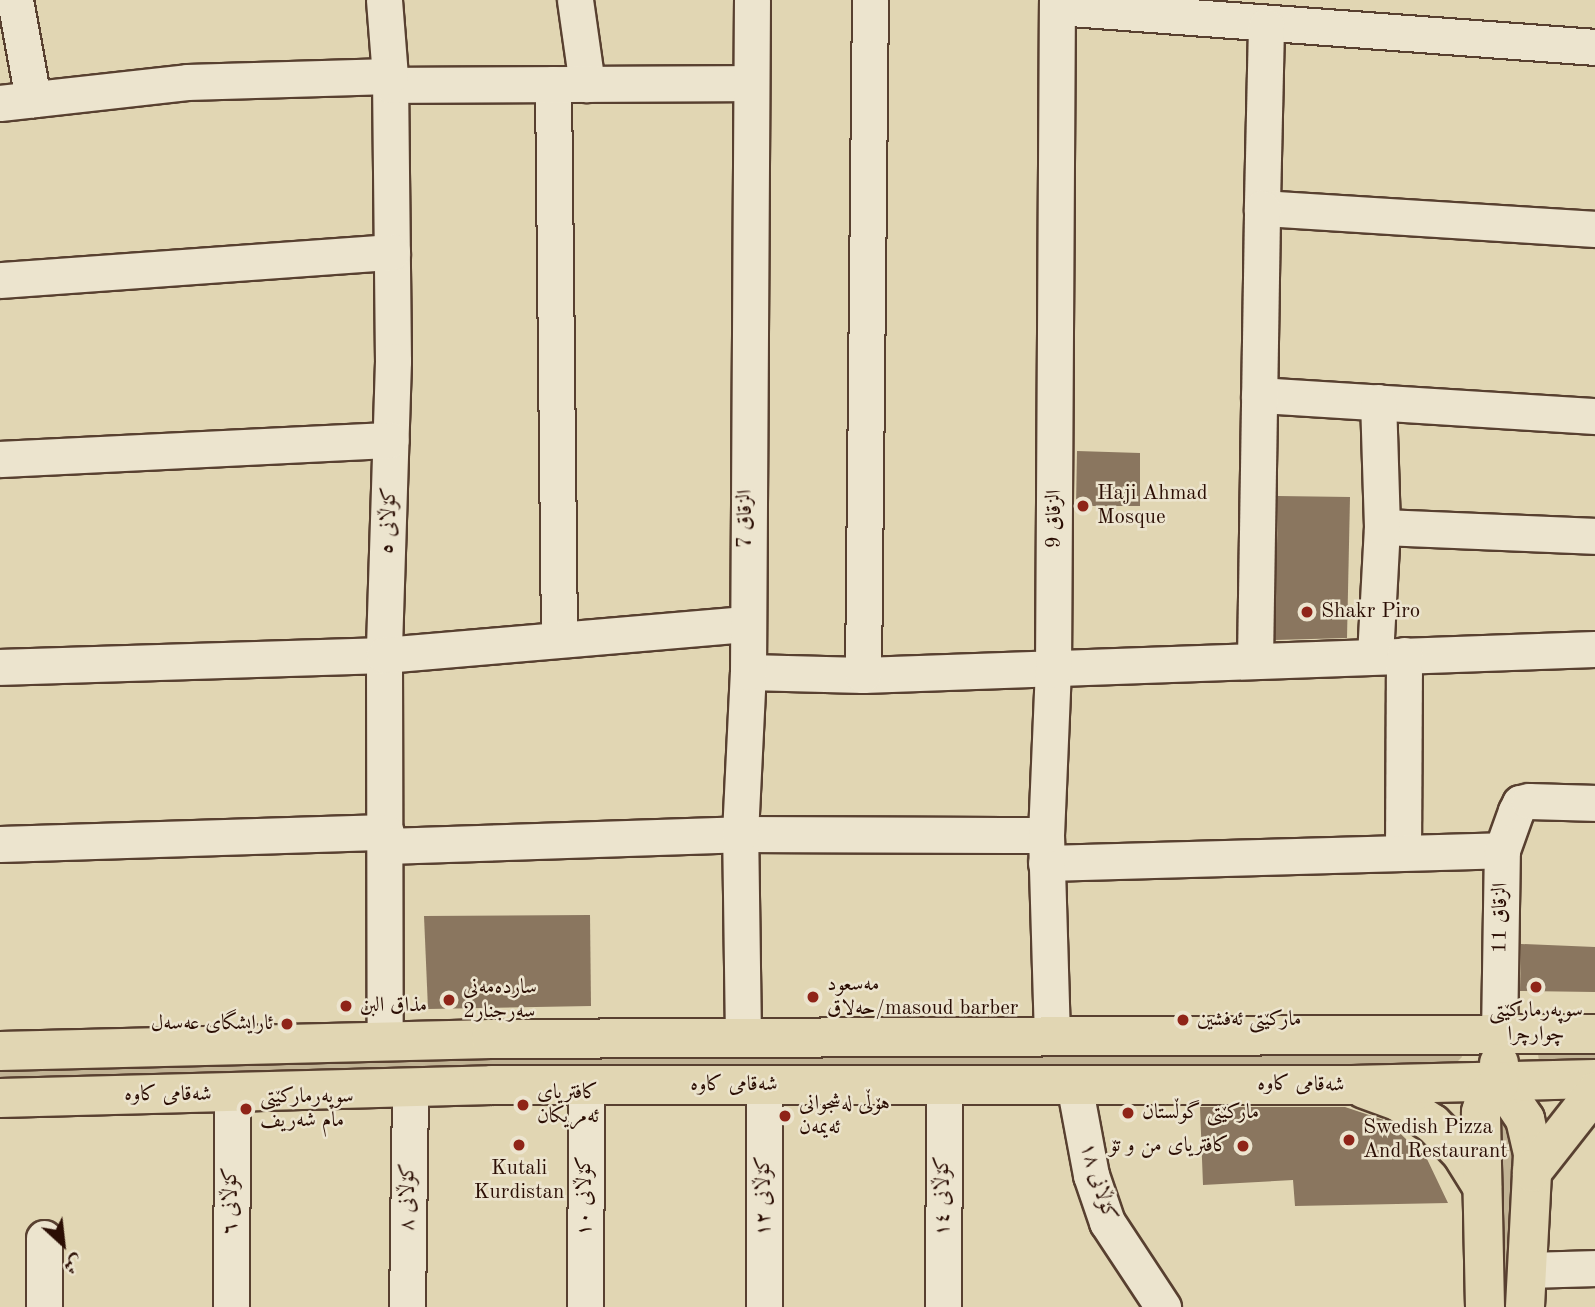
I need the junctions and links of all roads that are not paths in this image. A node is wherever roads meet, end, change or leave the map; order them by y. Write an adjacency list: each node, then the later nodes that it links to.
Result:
1 (15, 0): 12 (street)
2 (384, 0): 9 (street, کۆڵانی ٥)
3 (575, 0): 11 (street)
4 (752, 0): 10 (street, الزقاق 7)
5 (870, 0): 33 (street)
6 (1057, 4): 7 (street); 31 (street, الزقاق 9)
7 (1266, 26): 8 (street); 13 (street)
8 (1595, 47)
9 (390, 80): 11 (street); 12 (street); 15 (street, کۆڵانی ٥)
10 (751, 83): 11 (street); 24 (street, الزقاق 7)
11 (570, 84): 25 (street)
12 (16, 101)
13 (1262, 208): 14 (street); 17 (street)
14 (1595, 229)
15 (392, 252): 16 (street); 20 (street, کۆڵانی ٥)
16 (0, 280)
17 (1259, 395): 18 (street); 29 (street)
18 (1378, 402): 19 (street); 22 (street)
19 (1595, 416)
20 (391, 440): 21 (street); 27 (street, کۆڵانی ٥)
21 (0, 459)
22 (1382, 527): 23 (street); 28 (street)
23 (1595, 536)
24 (746, 624): 25 (street); 32 (street, الزقاق 7)
25 (559, 638): 27 (street)
26 (1595, 649): 28 (street)
27 (384, 655): 30 (street); 36 (street, کۆڵانی ٥)
28 (1390, 656): 29 (street); 40 (street)
29 (1255, 660): 31 (street)
30 (0, 667)
31 (1053, 670): 33 (street); 38 (street, الزقاق 9)
32 (748, 672): 33 (street); 35 (street, الزقاق 7)
33 (863, 676)
34 (1595, 803): 39 (street, الزقاق 11)
35 (740, 834): 36 (street); 38 (street); 44 (street, الزقاق 7)
36 (386, 839): 37 (street); 45 (street, کۆڵانی ٥)
37 (0, 844)
38 (1046, 849): 40 (street); 43 (street, الزقاق 9)
39 (1502, 850): 40 (street); 42 (street, الزقاق 11)
40 (1403, 852)
41 (1595, 1034): 42 (main road)
42 (1499, 1036): 43 (main road); 48 (main road)
43 (1052, 1037): 44 (main road)
44 (743, 1038): 45 (main road)
45 (385, 1041): 46 (main road)
46 (0, 1051)
47 (1595, 1079): 48 (main road, شەقامی کاوە)
48 (1500, 1082): 53 (main road, شەقامی کاوە); 58 (main road); 59 (main road)
49 (944, 1084): 50 (main road, شەقامی کاوە); 52 (main road, شەقامی کاوە); 69 (street, کۆڵانی ١٤)
50 (1074, 1084): 53 (main road, شەقامی کاوە); 63 (street, کۆڵانی ١٨)
51 (586, 1085): 52 (main road, شەقامی کاوە); 54 (main road, شەقامی کاوە); 67 (street, کۆڵانی ١٠)
52 (764, 1085): 68 (street, کۆڵانی ١٢)
53 (1352, 1085): 59 (main road)
54 (410, 1087): 56 (main road, شەقامی کاوە); 66 (street, کۆڵانی ٨)
55 (1595, 1092): 58 (main road)
56 (232, 1095): 57 (main road, شەقامی کاوە); 65 (street, کۆڵانی ٦)
57 (0, 1098)
58 (1532, 1172): 62 (main road)
59 (1482, 1187): 70 (main road)
60 (44, 1238): 64 (street)
61 (1595, 1268): 62 (street)
62 (1527, 1269): 71 (main road)
63 (1160, 1306)
64 (44, 1307)
65 (231, 1307)
66 (407, 1307)
67 (584, 1307)
68 (764, 1307)
69 (943, 1307)
70 (1485, 1307)
71 (1525, 1307)

